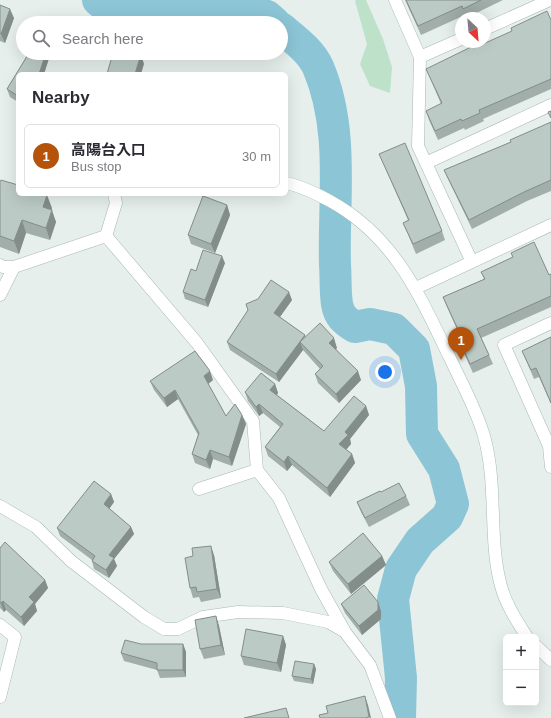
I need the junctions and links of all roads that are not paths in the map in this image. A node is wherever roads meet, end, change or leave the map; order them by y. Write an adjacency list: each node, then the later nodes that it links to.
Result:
1 (395, 0): 5 (street)
2 (550, 0): 3 (street)
3 (491, 26)
4 (455, 42): 5 (street)
5 (420, 57): 7 (street)
6 (551, 105): 7 (street)
7 (426, 163): 12 (street)
8 (288, 183): 15 (street)
9 (114, 196): 11 (street)
10 (551, 226): 12 (street)
11 (106, 236): 14 (street); 19 (street)
12 (472, 262): 15 (street)
13 (0, 264): 14 (street)
14 (14, 267): 16 (street)
15 (416, 288): 24 (street)
16 (0, 294)
17 (551, 323): 18 (street)
18 (551, 467)
19 (257, 470): 20 (street); 23 (street)
20 (199, 489)
21 (0, 506): 23 (street)
22 (0, 625): 27 (street)
23 (345, 632): 28 (street)
24 (525, 634)
25 (539, 649): 26 (street)
26 (551, 660)
27 (0, 697)
28 (390, 718)

